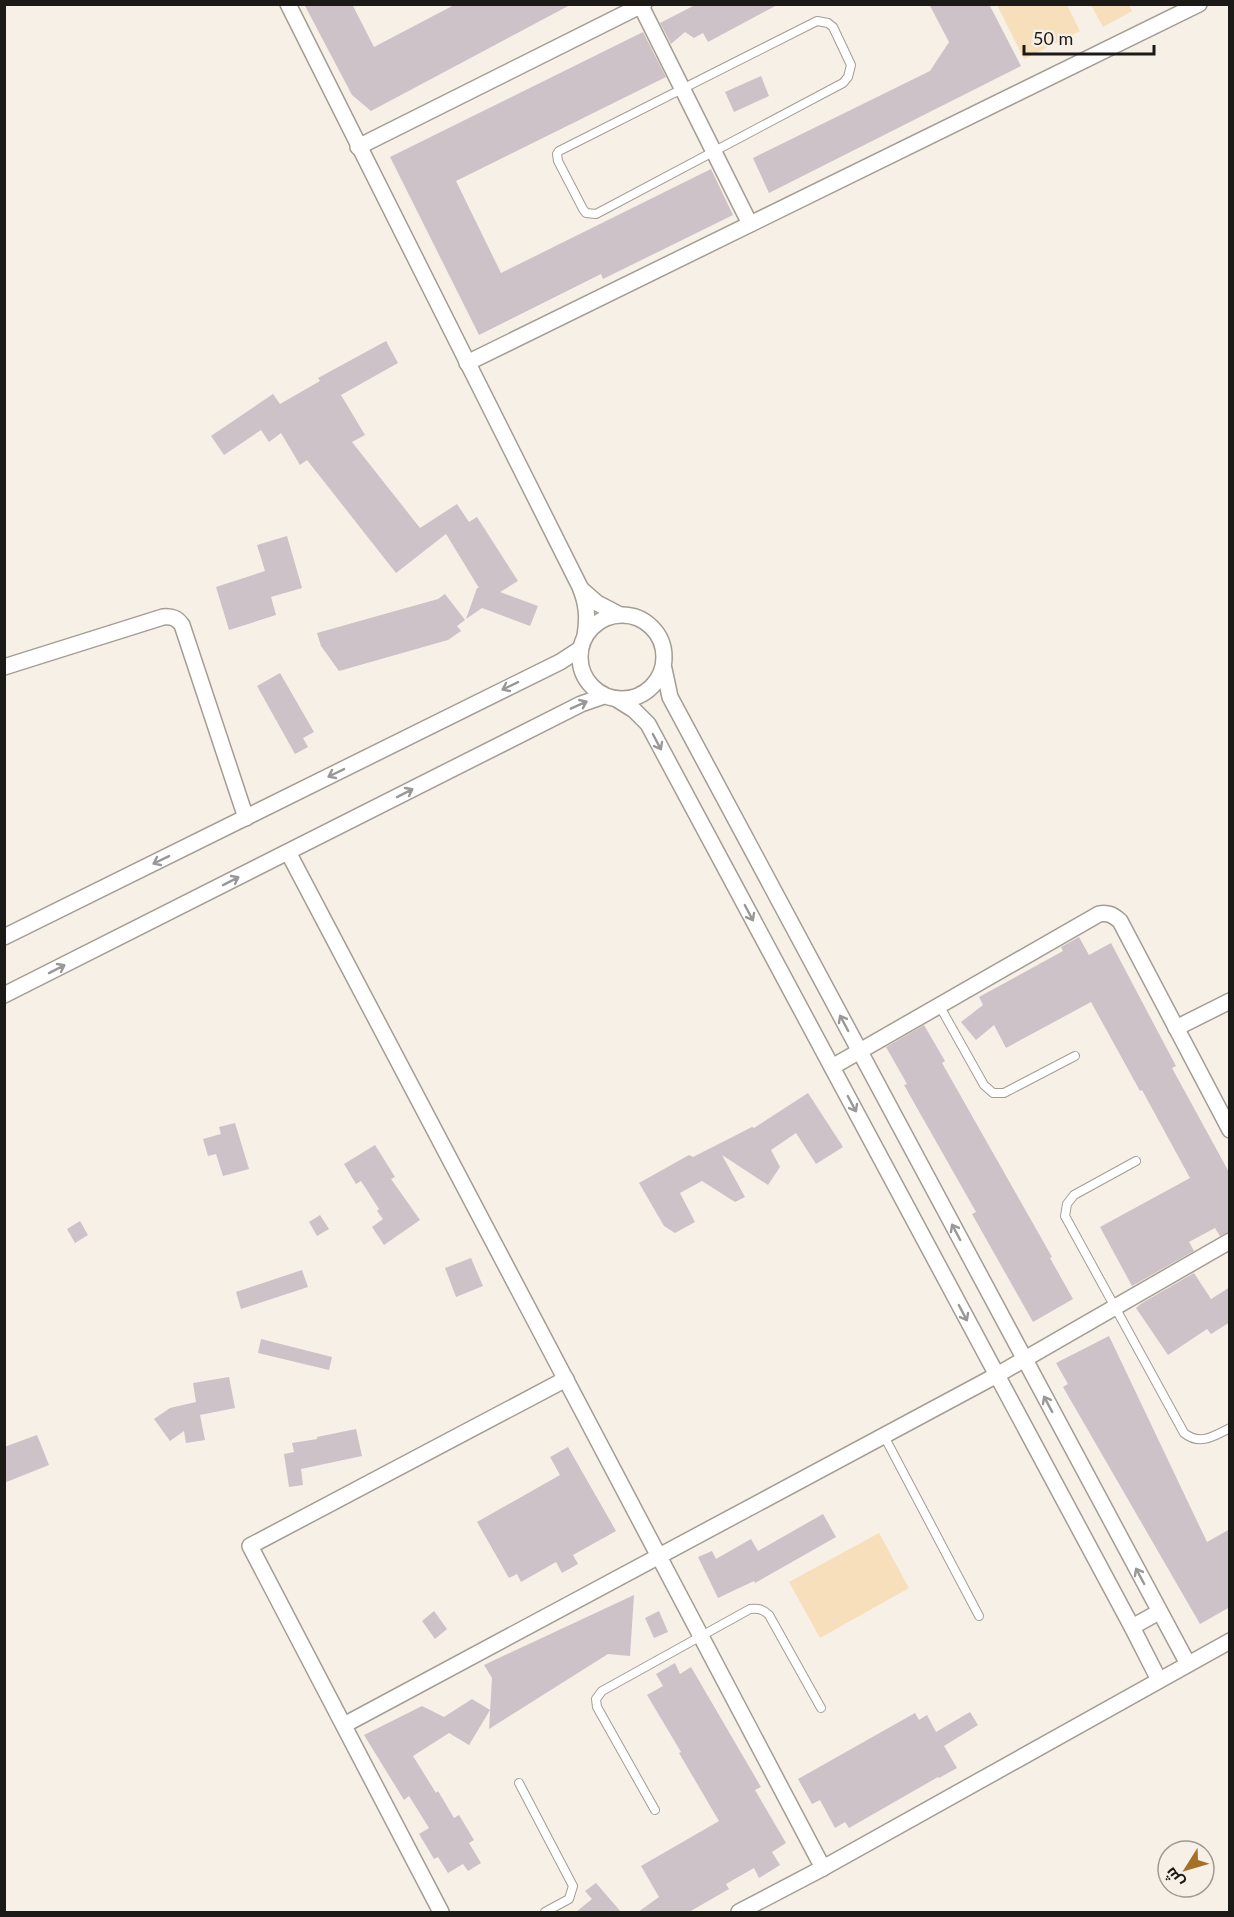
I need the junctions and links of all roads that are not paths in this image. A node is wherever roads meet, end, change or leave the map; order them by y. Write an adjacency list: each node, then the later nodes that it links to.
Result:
1 (288, 4): 5 (street)
2 (1198, 4): 7 (street)
3 (642, 5): 4 (street); 5 (street)
4 (682, 88): 6 (street); 6 (lane); 6 (lane)
5 (358, 147): 8 (street)
6 (714, 152): 7 (street)
7 (750, 225): 8 (street)
8 (467, 363): 9 (street)
9 (580, 587): 10 (street); 11 (street)
10 (618, 614): 11 (street); 13 (street)
11 (583, 642): 14 (street); 15 (street, one-way to 15)
12 (4, 667): 15 (street)
13 (663, 669): 14 (street); 22 (street, one-way to 13)
14 (611, 698): 16 (street, one-way to 14); 24 (street, one-way to 24)
15 (246, 818): 17 (street, one-way to 17)
16 (288, 852): 18 (street, one-way to 16); 31 (street)
17 (4, 937)
18 (4, 995)
19 (1230, 1001): 21 (street)
20 (939, 1005): 21 (street); 22 (street); 23 (lane)
21 (1176, 1028): 25 (street)
22 (860, 1051): 24 (street); 29 (street, one-way to 22)
23 (1075, 1056)
24 (832, 1067): 30 (street, one-way to 30)
25 (1230, 1130)
26 (1136, 1161): 28 (lane)
27 (1230, 1241): 28 (street)
28 (1115, 1308): 29 (street); 32 (lane)
29 (1024, 1360): 30 (street); 35 (street, one-way to 29)
30 (997, 1375): 33 (street); 37 (street)
31 (566, 1379): 34 (street); 43 (street)
32 (1230, 1428)
33 (884, 1436): 34 (street); 36 (lane)
34 (660, 1556): 38 (street); 43 (street)
35 (1159, 1612): 37 (street); 40 (street)
36 (979, 1617)
37 (1132, 1627): 41 (street)
38 (702, 1636): 42 (lane); 45 (lane); 46 (street)
39 (1230, 1641): 40 (street)
40 (1188, 1664): 41 (street)
41 (1159, 1680): 46 (street)
42 (821, 1708)
43 (344, 1725): 47 (street)
44 (519, 1783): 48 (lane)
45 (655, 1810)
46 (823, 1868): 49 (street)
47 (441, 1912)
48 (545, 1912)
49 (739, 1912)

